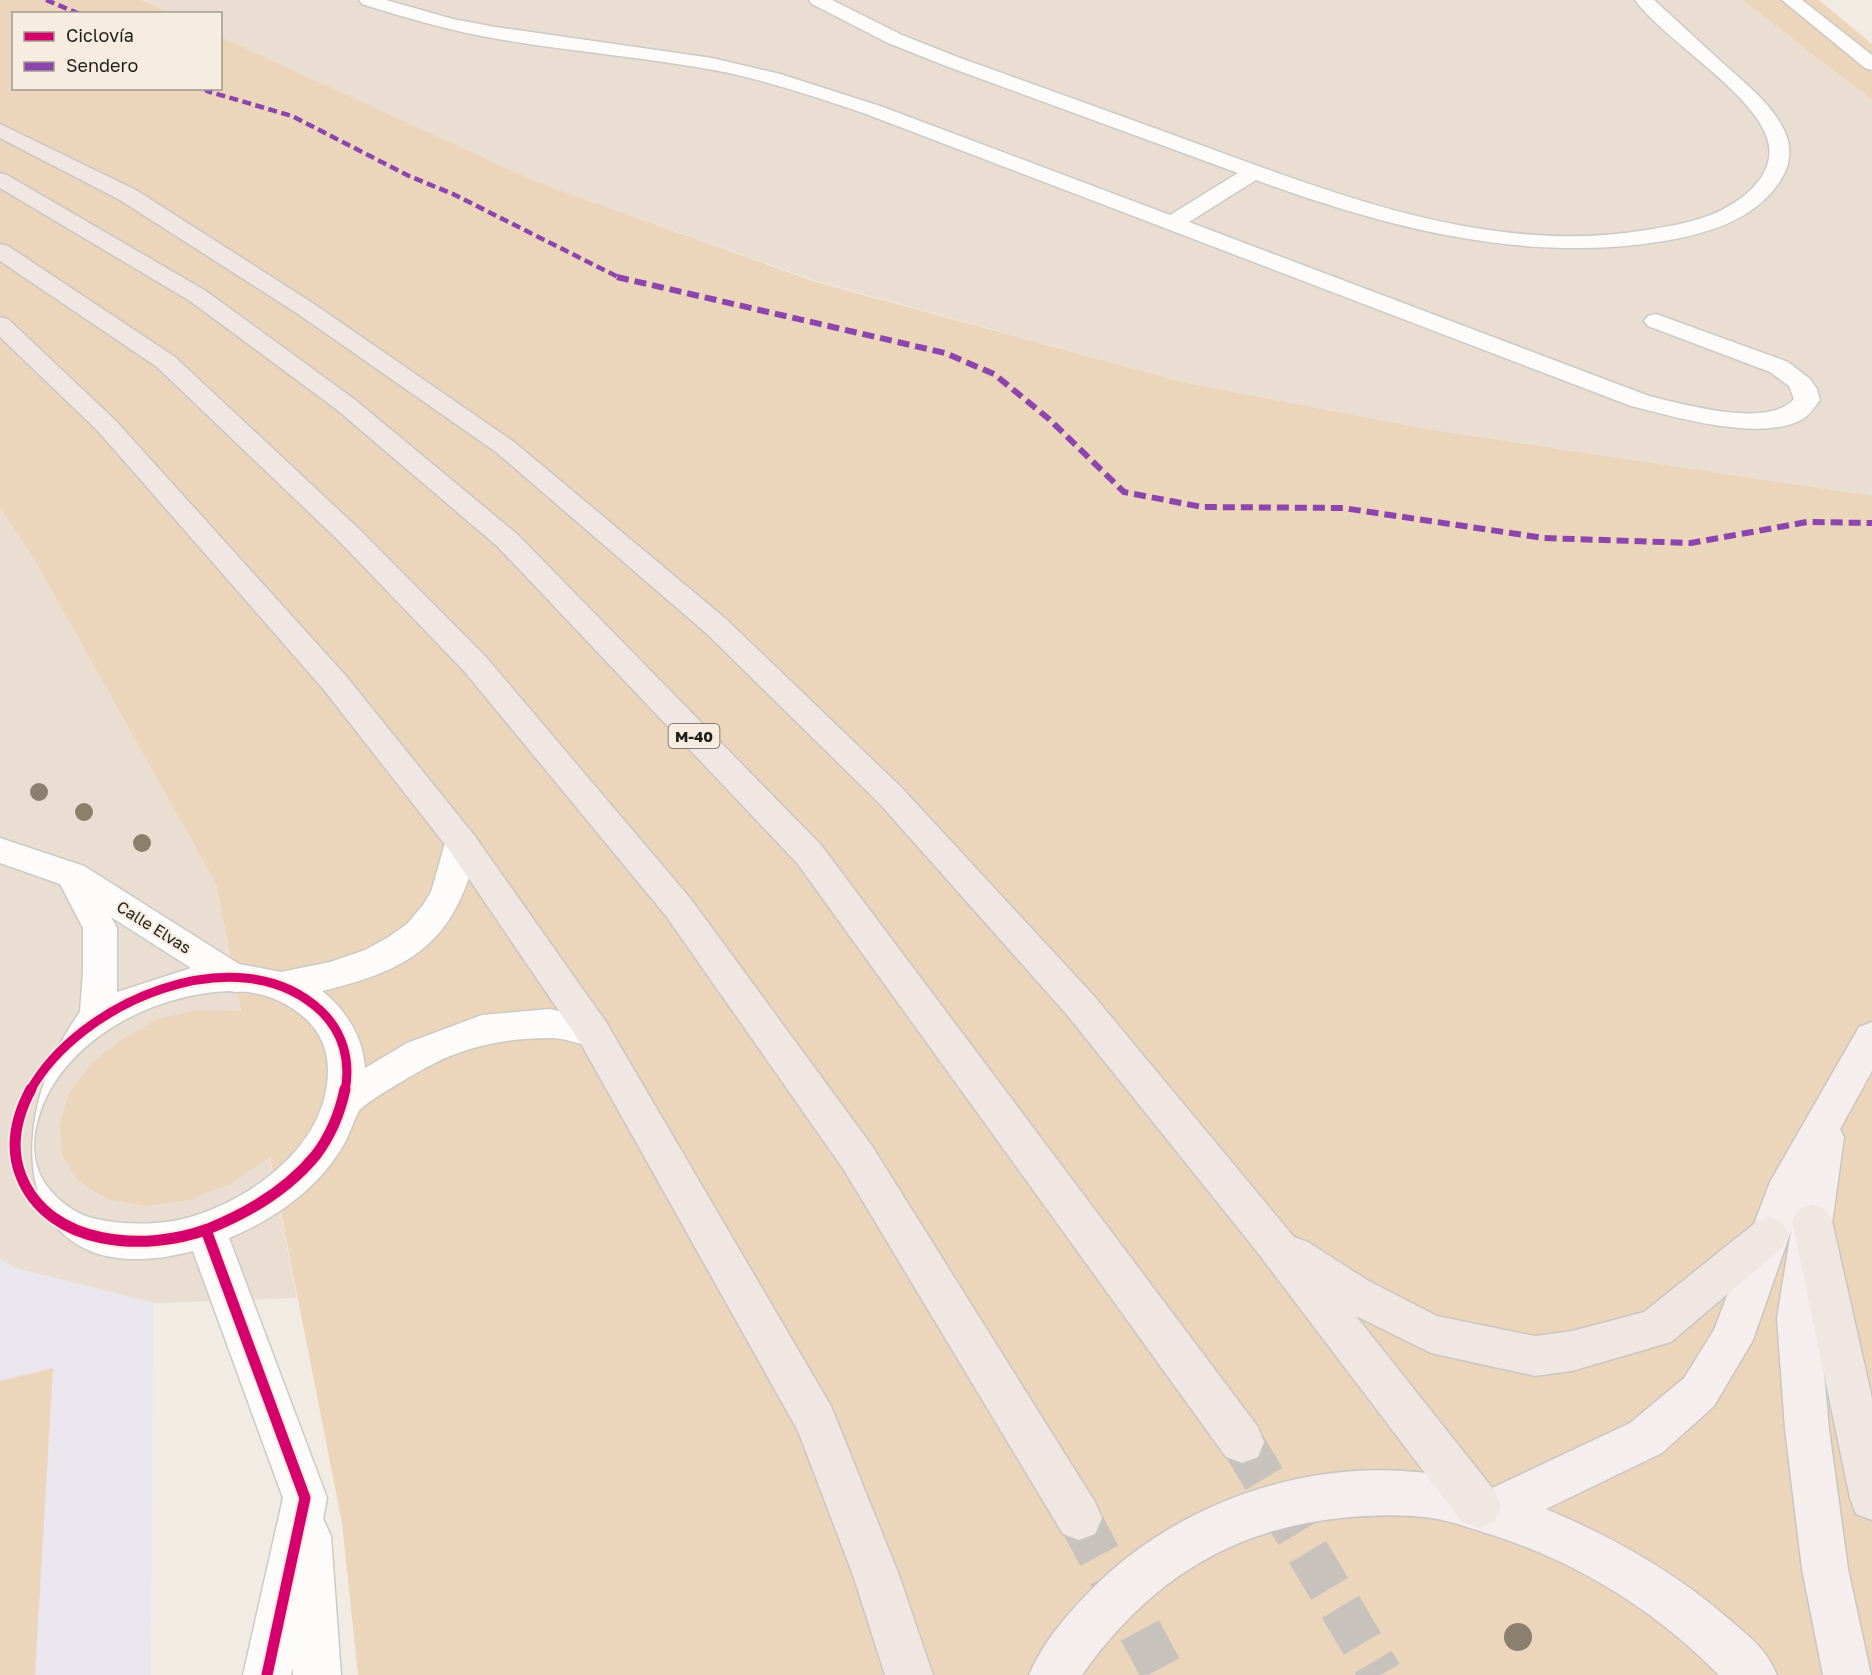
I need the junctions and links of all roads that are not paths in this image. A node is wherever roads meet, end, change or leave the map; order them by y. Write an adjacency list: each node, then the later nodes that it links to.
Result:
1 (368, 0): 9 (street)
2 (818, 0): 7 (street)
3 (1644, 0): 7 (street)
4 (1791, 0): 5 (street)
5 (1872, 64)
6 (0, 130): 27 (highway)
7 (1254, 172): 9 (street)
8 (0, 179): 28 (highway, M-40)
9 (1171, 224): 11 (street)
10 (0, 251): 32 (highway)
11 (1656, 321)
12 (0, 324): 13 (highway)
13 (462, 843): 17 (street); 19 (highway)
14 (0, 850): 15 (street, Calle Elvas)
15 (72, 875): 16 (street, Calle Elvas); 18 (street, Calle Elvas)
16 (235, 979): 17 (street); 18 (street)
17 (282, 986): 21 (street)
18 (97, 1020): 22 (street)
19 (593, 1032): 21 (street); 35 (highway)
20 (1872, 1036): 23 (main road)
21 (345, 1099): 25 (street)
22 (11, 1110): 25 (street)
23 (1829, 1111): 24 (main road); 26 (main road)
24 (1812, 1221): 30 (highway); 38 (main road)
25 (206, 1230): 29 (street)
26 (1769, 1235): 27 (highway); 31 (main road)
27 (1272, 1240): 31 (highway)
28 (1242, 1442)
29 (305, 1498): 33 (street); 34 (street)
30 (1872, 1498)
31 (1485, 1509): 36 (main road); 37 (main road)
32 (1079, 1518)
33 (267, 1675)
34 (317, 1675)
35 (909, 1675)
36 (1053, 1675)
37 (1753, 1675)
38 (1847, 1675)

